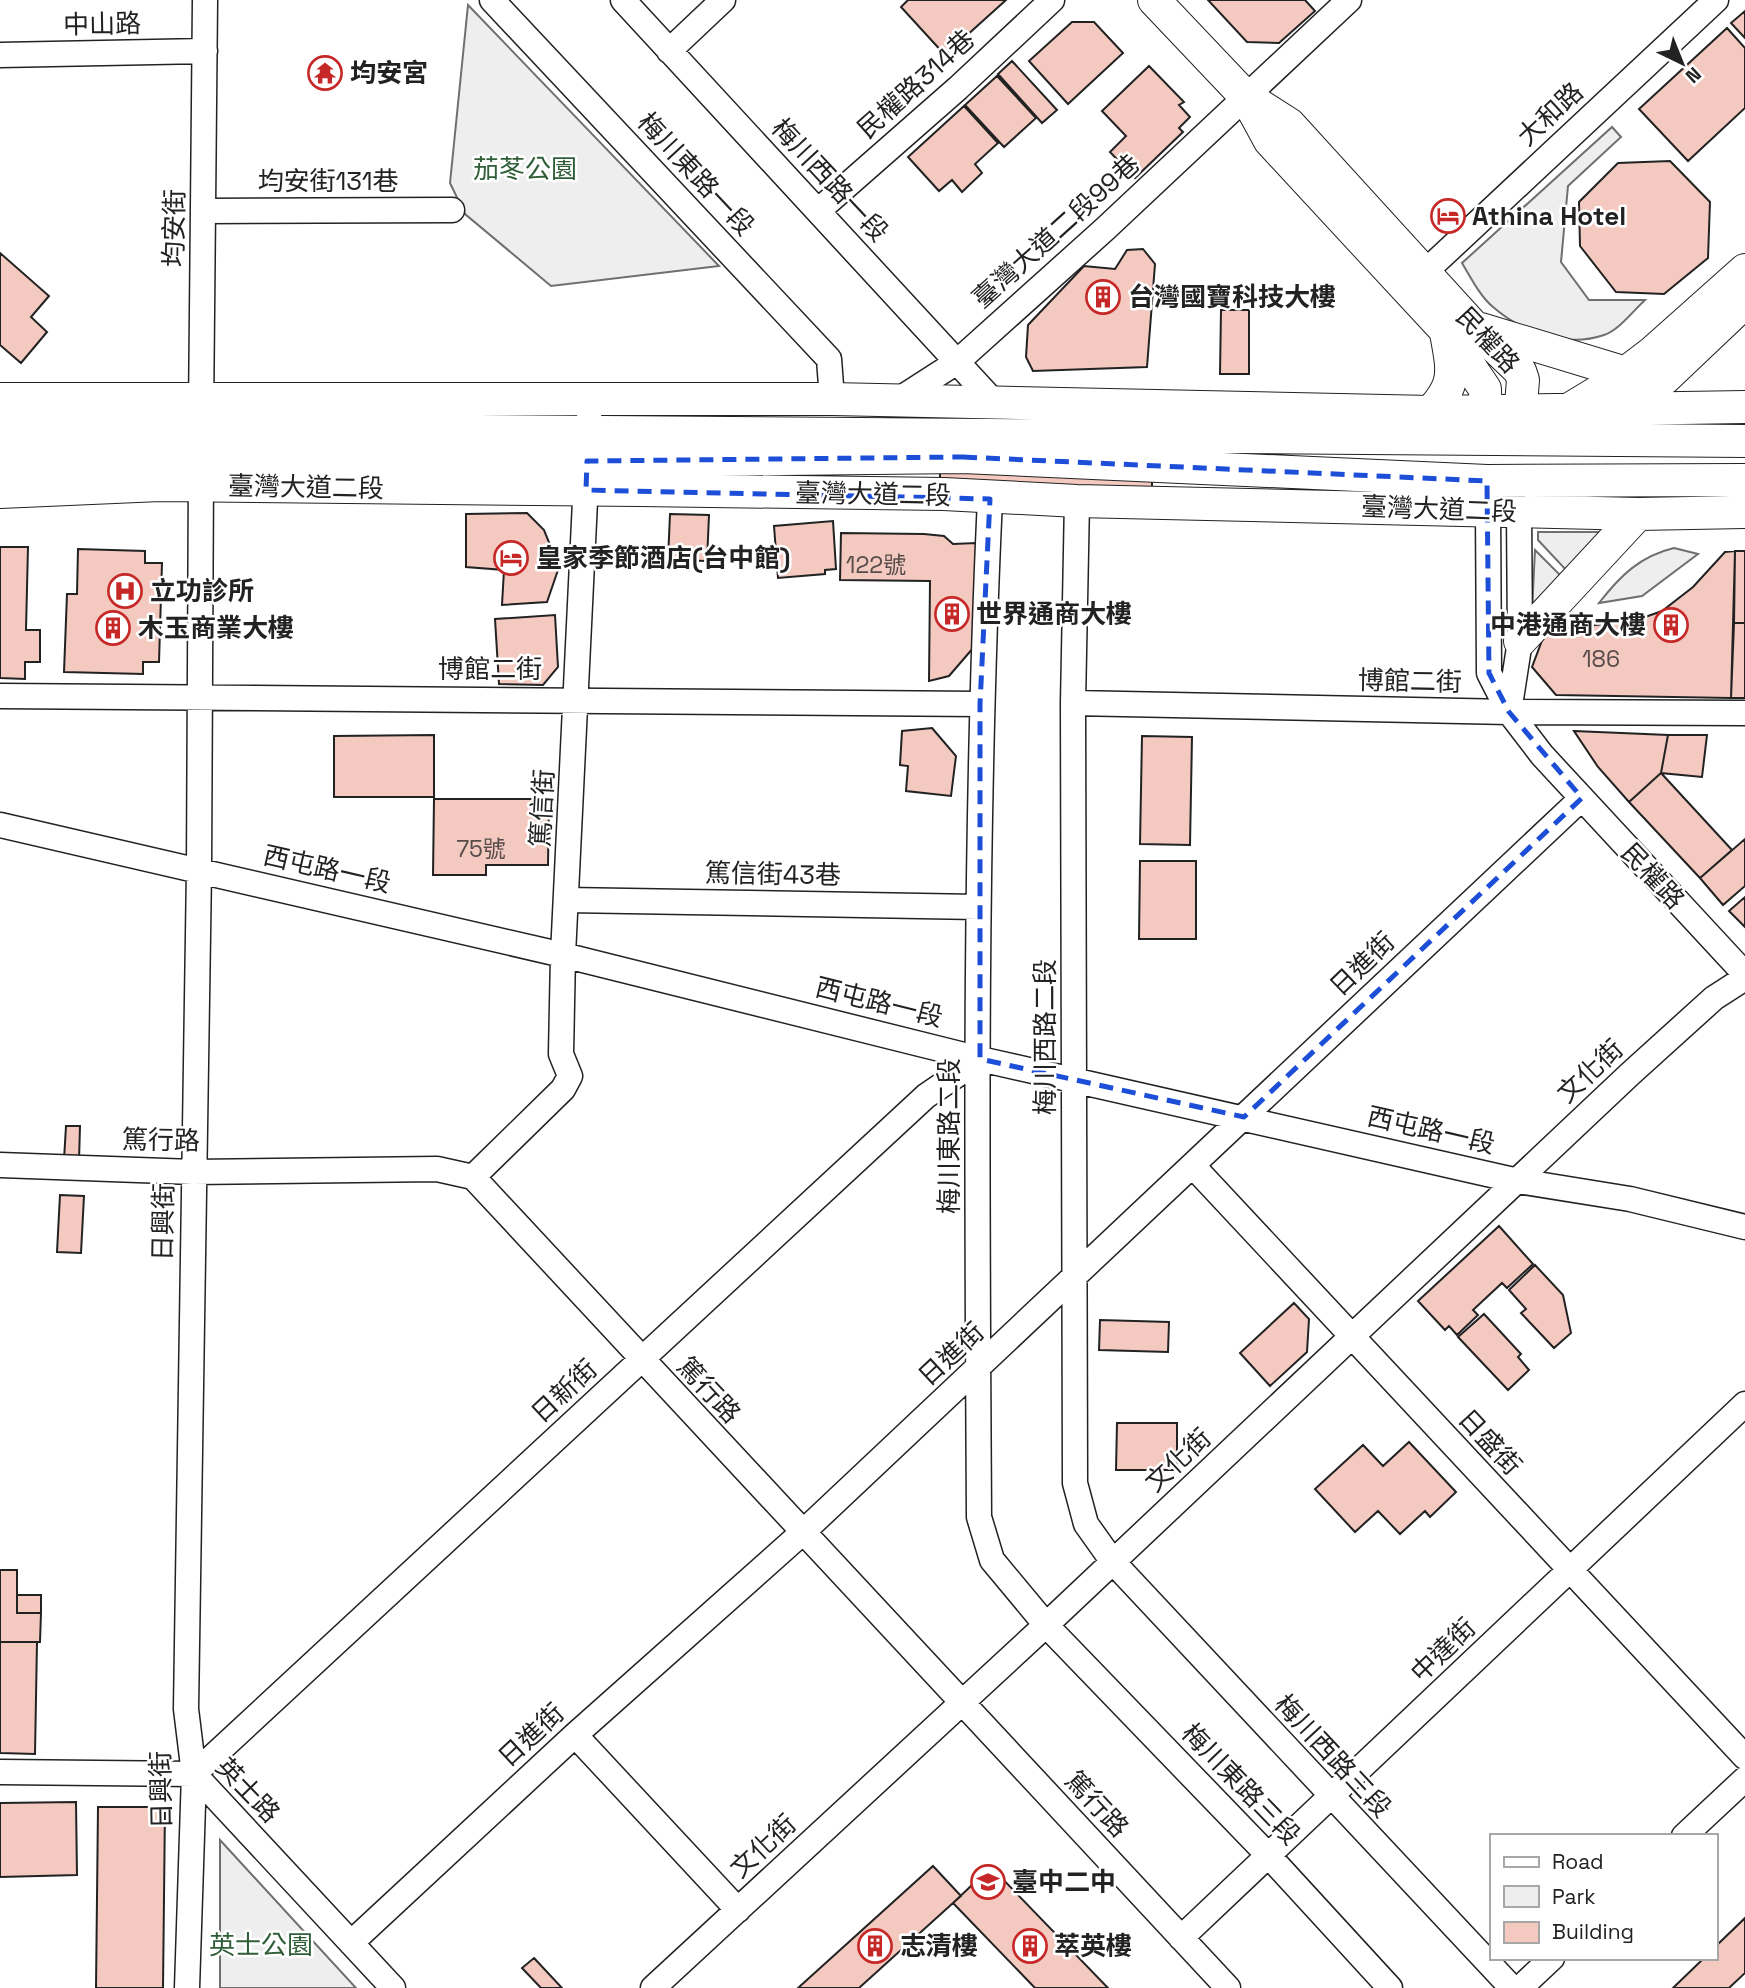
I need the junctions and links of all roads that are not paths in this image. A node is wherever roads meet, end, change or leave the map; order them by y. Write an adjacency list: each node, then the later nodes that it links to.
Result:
1 (205, 0): 9 (street, 均安街)
2 (492, 0): 25 (street, 梅川東路一段)
3 (622, 0): 10 (street, 梅川西路一段)
4 (723, 0): 10 (street)
5 (1052, 0): 14 (street, 民權路314巷)
6 (1154, 0): 12 (main road, 民權路)
7 (1349, 0): 12 (street, 臺灣大道二段99巷)
8 (1716, 0): 17 (street, 大和路)
9 (205, 51): 11 (street, 中山路); 15 (street, 均安街)
10 (669, 51): 14 (street, 梅川西路一段)
11 (0, 55)
12 (1246, 97): 17 (main road, 民權路); 19 (main road, 民權路); 20 (street, 臺灣大道二段99巷)
13 (452, 210): 15 (street, 均安街131巷)
14 (818, 210): 20 (street, 梅川西路一段)
15 (204, 211): 38 (street, 均安街)
16 (1745, 271): 21 (main road)
17 (1424, 272): 19 (main road, 民權路)
18 (1745, 302): 22 (main road)
19 (1460, 329): 21 (main road); 31 (main road); 32 (main road, 民權路); 33 (main road, 民權路)
20 (957, 362): 26 (street, 臺灣大道二段99巷); 27 (street, 梅川西路一段)
21 (1625, 373): 22 (main road); 29 (main road)
22 (1657, 383): 28 (main road); 30 (main road)
23 (590, 398): 25 (main road, 臺灣大道二段); 38 (main road, 臺灣大道二段); 40 (street, 篤信街)
24 (0, 399): 38 (main road, 臺灣大道二段)
25 (832, 399): 26 (main road, 臺灣大道二段)
26 (898, 400): 27 (main road, 臺灣大道二段)
27 (993, 401): 31 (main road, 臺灣大道二段)
28 (1741, 408): 30 (main road, 臺灣大道二段)
29 (1568, 410): 30 (main road, 臺灣大道二段); 33 (main road, 臺灣大道二段)
30 (1620, 410): 36 (main road)
31 (1431, 412): 32 (main road, 臺灣大道二段); 35 (main road)
32 (1486, 424): 33 (main road, 臺灣大道二段); 35 (main road, 臺灣大道二段); 43 (main road, 民權路)
33 (1519, 424): 36 (main road, 臺灣大道二段); 44 (main road, 民權路)
34 (0, 431): 38 (main road, 臺灣大道二段)
35 (1409, 436): 40 (main road, 臺灣大道二段)
36 (1580, 438): 37 (main road, 臺灣大道二段); 44 (main road)
37 (1745, 441)
38 (201, 443): 39 (main road, 臺灣大道二段); 40 (main road, 臺灣大道二段); 42 (main road, 臺灣大道二段); 51 (street, 日興街)
39 (0, 460)
40 (587, 461): 43 (main road, 臺灣大道二段); 45 (main road, 臺灣大道二段); 52 (street, 篤信街)
41 (1745, 480): 44 (main road, 臺灣大道二段)
42 (0, 492)
43 (1488, 495): 44 (main road, 臺灣大道二段); 46 (main road, 臺灣大道二段); 55 (street, 民權路)
44 (1519, 496): 48 (main road, 臺灣大道二段); 49 (street, 民權路)
45 (990, 499): 46 (main road, 臺灣大道二段); 54 (street, 梅川東路二段)
46 (1077, 501): 53 (street, 梅川西路二段)
47 (1745, 512): 48 (main road, 臺灣大道二段)
48 (1638, 514): 49 (main road)
49 (1520, 641): 55 (street, 民權路)
50 (0, 696): 51 (street, 博館二街)
51 (200, 696): 52 (street, 博館二街); 59 (street, 日興街)
52 (577, 699): 54 (street, 博館二街); 60 (street, 篤信街)
53 (1073, 703): 55 (street, 博館二街); 65 (street, 梅川西路二段)
54 (980, 704): 61 (street, 梅川東路二段)
55 (1508, 712): 56 (street, 博館二街); 57 (street, 民權路)
56 (1745, 713)
57 (1582, 798): 63 (street, 民權路); 66 (street, 日進街)
58 (0, 825): 59 (street, 西屯路一段)
59 (200, 870): 62 (street, 西屯路一段); 69 (street, 日興街)
60 (568, 900): 61 (street, 篤信街43巷); 62 (street, 篤信街)
61 (978, 907): 64 (street, 梅川東路二段)
62 (563, 955): 64 (street, 西屯路一段); 70 (street, 篤信街)
63 (1745, 976): 71 (street, 文化街)
64 (979, 1059): 65 (street, 西屯路一段); 75 (street, 日新街); 76 (street, 梅川東路二段)
65 (1076, 1080): 66 (street, 西屯路一段); 73 (street, 梅川西路二段)
66 (1244, 1117): 68 (street, 日進街); 71 (street, 西屯路一段)
67 (0, 1165): 69 (street, 篤行路)
68 (1194, 1166): 73 (street, 日進街); 74 (street, 日盛街)
69 (193, 1172): 70 (street, 篤行路); 86 (street, 日興街)
70 (472, 1177): 75 (street, 篤行路)
71 (1518, 1181): 72 (street, 西屯路一段); 74 (street, 文化街)
72 (1745, 1227)
73 (1073, 1281): 76 (street, 日進街); 79 (street, 梅川西路二段)
74 (1352, 1339): 79 (street, 文化街); 80 (street, 日盛街)
75 (641, 1360): 78 (street, 篤行路); 86 (street, 日新街)
76 (978, 1369): 78 (street, 日進街); 81 (street, 梅川東路二段)
77 (1745, 1404): 80 (street, 中達街)
78 (802, 1534): 82 (street, 篤行路); 83 (street, 日進街)
79 (1113, 1562): 81 (street, 文化街); 88 (street, 梅川西路三段)
80 (1569, 1570): 84 (street, 日盛街); 88 (street, 中達街)
81 (1046, 1625): 82 (street, 文化街); 90 (street, 梅川東路三段)
82 (961, 1702): 91 (street, 文化街); 92 (street, 篤行路)
83 (575, 1735): 91 (street); 93 (street, 日進街)
84 (1745, 1757)
85 (0, 1772): 86 (street, 英士路)
86 (194, 1774): 93 (street, 英士路); 95 (street, 日興街)
87 (1745, 1779): 89 (street)
88 (1330, 1797): 90 (street, 中達街); 100 (street, 梅川西路三段)
89 (1686, 1834)
90 (1268, 1854): 92 (street, 中達街); 99 (street, 梅川東路三段)
91 (738, 1910): 97 (street, 文化街)
92 (1181, 1938): 98 (street, 篤行路)
93 (351, 1943): 96 (street, 英士路)
94 (1550, 1960): 101 (street)
95 (187, 1988)
96 (393, 1988)
97 (653, 1988)
98 (1227, 1988)
99 (1390, 1988)
100 (1512, 1988)
101 (1520, 1988)

